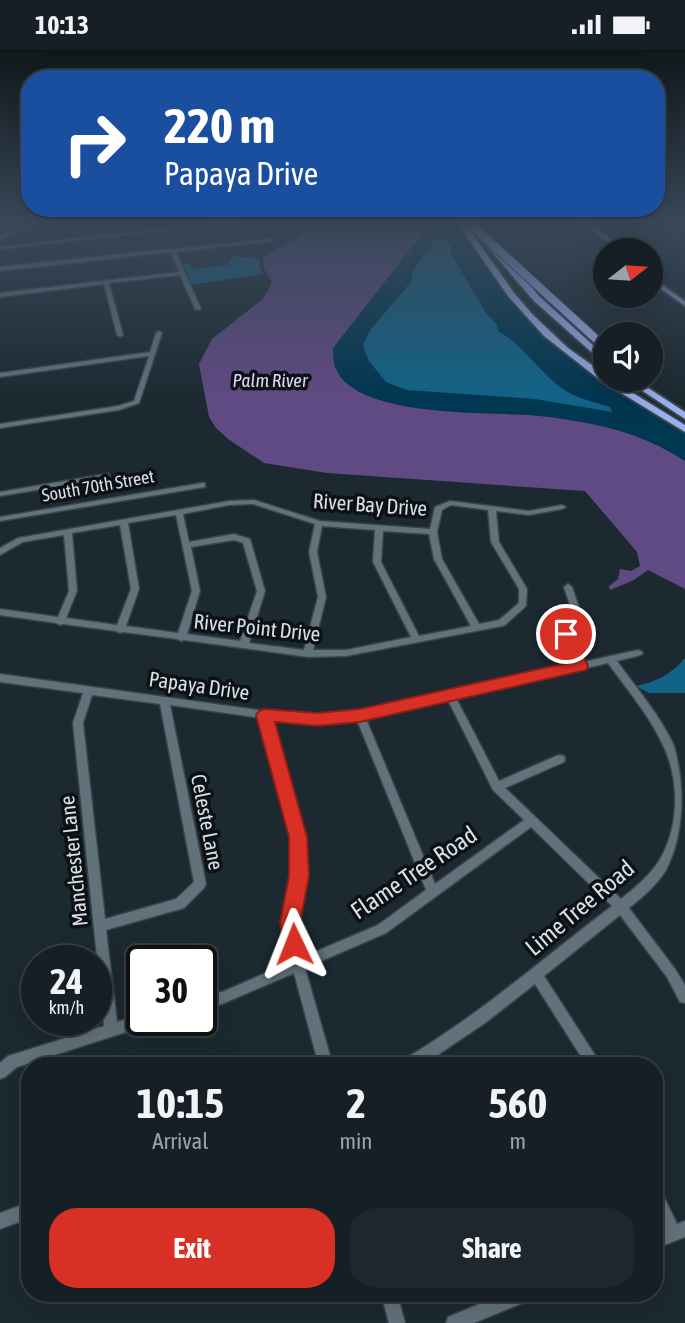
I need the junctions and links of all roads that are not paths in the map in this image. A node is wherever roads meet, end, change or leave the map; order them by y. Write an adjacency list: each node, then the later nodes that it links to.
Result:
1 (111, 281): 7 (street)
2 (185, 281): 12 (street)
3 (502, 281): 24 (highway)
4 (522, 281): 16 (highway)
5 (534, 281): 15 (highway, bridge)
6 (664, 281): 10 (main road)
7 (106, 282): 9 (street); 14 (street)
8 (663, 284): 11 (main road)
9 (0, 295)
10 (685, 295)
11 (685, 304)
12 (198, 309)
13 (159, 333): 17 (street)
14 (120, 335)
15 (593, 336)
16 (593, 350)
17 (151, 354): 18 (street); 23 (street)
18 (0, 375)
19 (648, 392): 22 (highway)
20 (660, 392): 21 (highway)
21 (685, 411)
22 (685, 416)
23 (0, 426)
24 (685, 429)
25 (106, 476): 27 (street)
26 (202, 485): 31 (street, South 70th Street)
27 (0, 493)
28 (562, 507): 29 (street, River Bay Drive)
29 (492, 510): 36 (street, River Bay Drive); 42 (street, River Point Drive)
30 (179, 512): 32 (street, River Bay Drive); 33 (street, River Bay Drive); 37 (street)
31 (0, 519)
32 (124, 522): 35 (street, River Bay Drive); 43 (street)
33 (319, 523): 34 (street, River Bay Drive); 48 (street)
34 (379, 527): 36 (street, River Bay Drive); 45 (street)
35 (68, 531): 38 (street, River Bay Drive); 41 (street)
36 (433, 532): 42 (street)
37 (187, 545): 44 (street); 46 (street)
38 (0, 552)
39 (568, 587): 50 (street)
40 (0, 612): 41 (street, River Point Drive)
41 (60, 622): 43 (street, River Point Drive)
42 (477, 628): 45 (street, River Point Drive)
43 (120, 630): 44 (street, River Point Drive)
44 (181, 638): 46 (street, River Point Drive)
45 (416, 639): 48 (street, River Point Drive)
46 (243, 646): 48 (street, River Point Drive)
47 (638, 653): 49 (street, Papaya Drive)
48 (308, 654)
49 (610, 659): 50 (street, Papaya Drive); 61 (street, Lime Tree Road)
50 (580, 666): 53 (street, Papaya Drive)
51 (0, 678): 52 (street, Papaya Drive)
52 (89, 690): 54 (street, Papaya Drive); 62 (street, Manchester Lane)
53 (451, 697): 56 (street, Papaya Drive); 58 (street)
54 (164, 700): 55 (street, Papaya Drive); 62 (street, Celeste Lane)
55 (264, 715): 56 (street, Papaya Drive); 64 (street)
56 (360, 716): 60 (street)
57 (560, 759): 58 (street)
58 (497, 787): 59 (street)
59 (531, 821): 60 (street, Flame Tree Road); 61 (street)
60 (432, 890): 64 (street, Flame Tree Road)
61 (620, 906): 65 (street, Lime Tree Road); 66 (street)
62 (100, 926): 63 (street, Manchester Lane)
63 (102, 945)
64 (298, 965): 67 (street, Flame Tree Road); 71 (street)
65 (536, 975): 69 (street, Lime Tree Road); 74 (street)
66 (685, 997)
67 (217, 999)
68 (92, 1036): 70 (street)
69 (431, 1052): 72 (street, Lime Tree Road); 73 (street)
70 (26, 1057)
71 (324, 1057)
72 (422, 1057)
73 (434, 1057)
74 (589, 1057)
75 (21, 1058): 76 (street)
76 (0, 1072)
77 (663, 1206): 80 (street)
78 (21, 1213): 79 (street)
79 (0, 1221)
80 (679, 1231)
81 (391, 1302): 83 (street)
82 (504, 1302): 84 (street)
83 (397, 1323)
84 (454, 1323)

